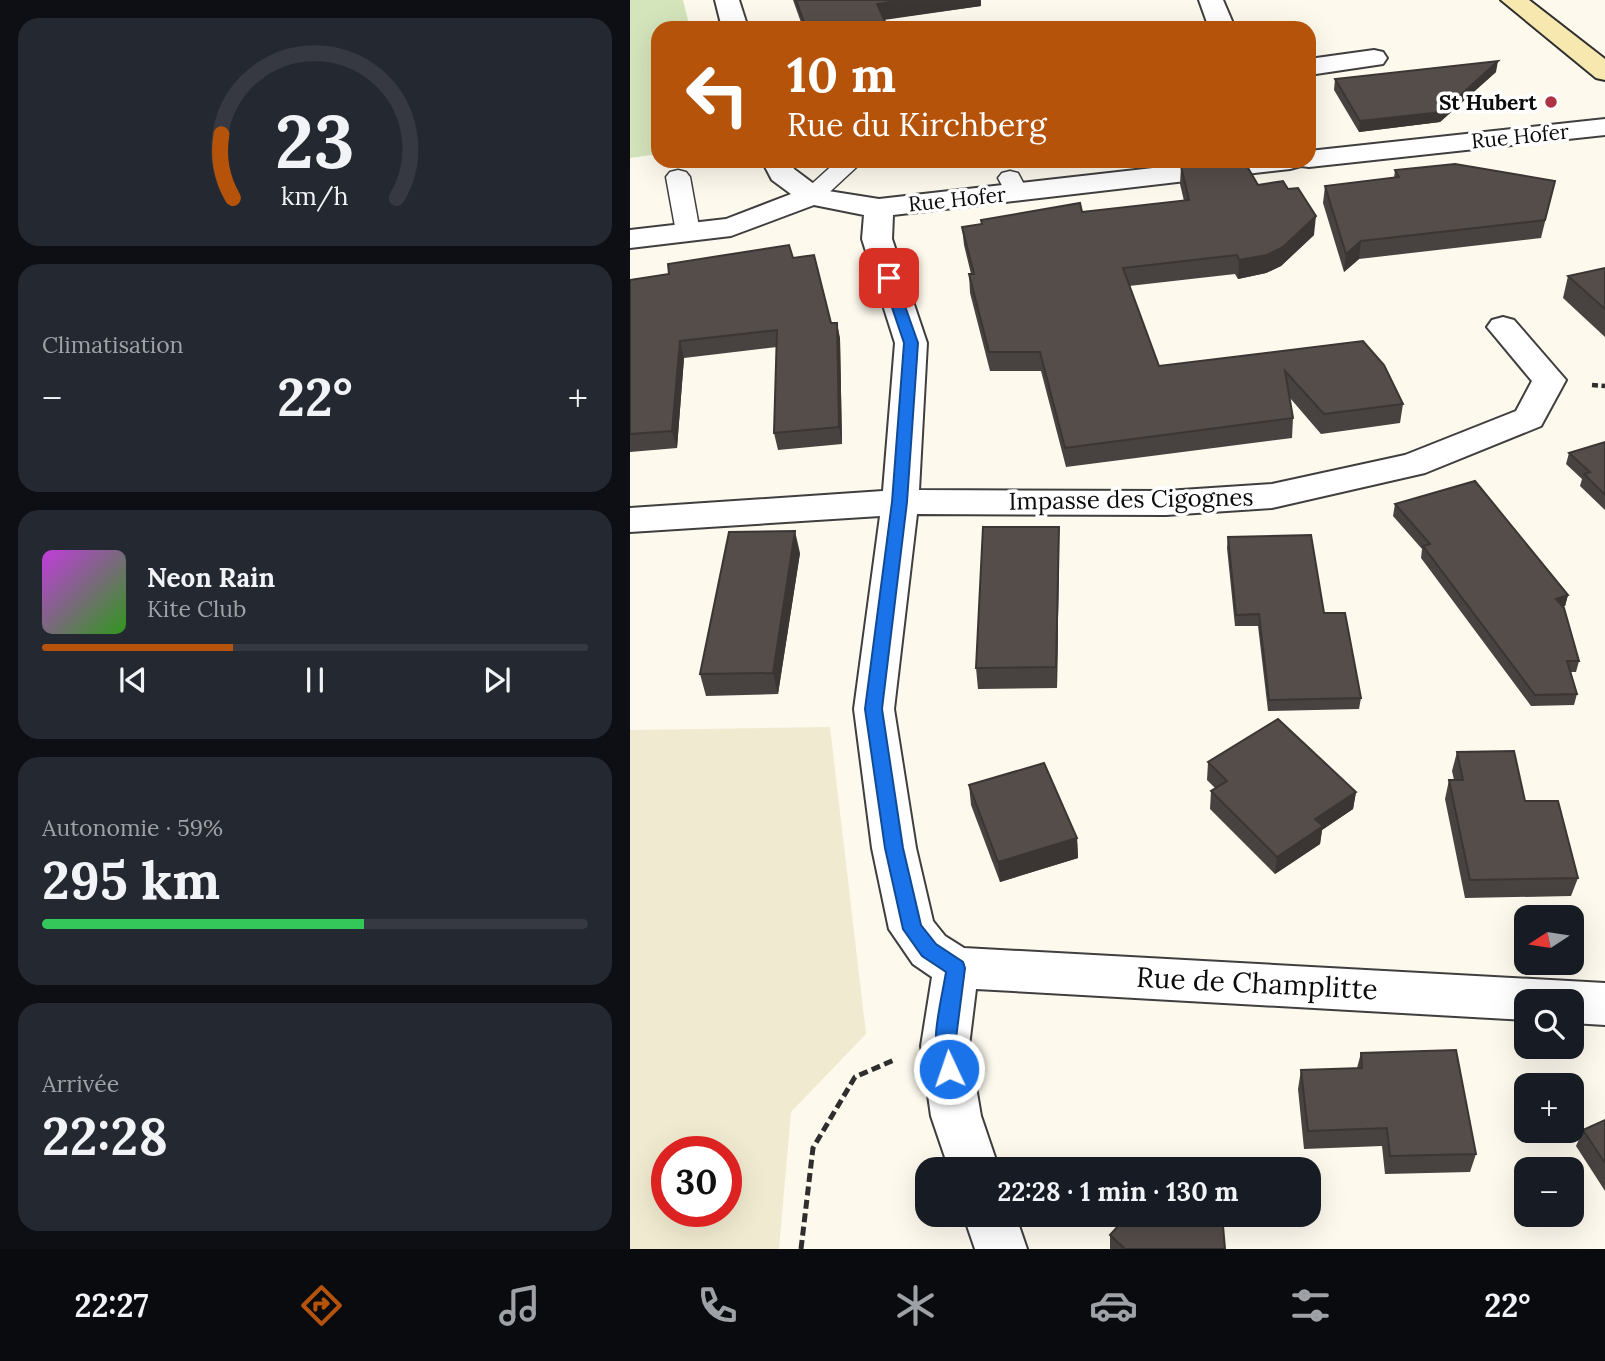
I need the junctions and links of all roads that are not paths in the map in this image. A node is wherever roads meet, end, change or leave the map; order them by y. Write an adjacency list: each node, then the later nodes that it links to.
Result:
1 (727, 0): 4 (street)
2 (1211, 0): 5 (street)
3 (1513, 0): 8 (main road)
4 (733, 21)
5 (1219, 21)
6 (1374, 58): 7 (street)
7 (1316, 66)
8 (1605, 72)
9 (1605, 127): 10 (street, Rue Hofer)
10 (1316, 158)
11 (779, 168): 15 (street)
12 (843, 168): 15 (lane)
13 (1209, 168): 16 (street, Rue Hofer)
14 (678, 177): 17 (lane)
15 (812, 196): 16 (street, Rue Hofer); 17 (street)
16 (879, 208): 20 (street)
17 (688, 232): 18 (street)
18 (630, 239)
19 (1503, 327): 20 (street, Impasse des Cigognes)
20 (900, 502): 21 (street); 22 (street)
21 (630, 520)
22 (956, 968): 23 (street, Rue de Champlitte); 26 (street)
23 (1514, 998)
24 (1584, 1003): 25 (street)
25 (1605, 1004)
26 (970, 1157)
27 (993, 1227): 28 (street)
28 (1001, 1249)

